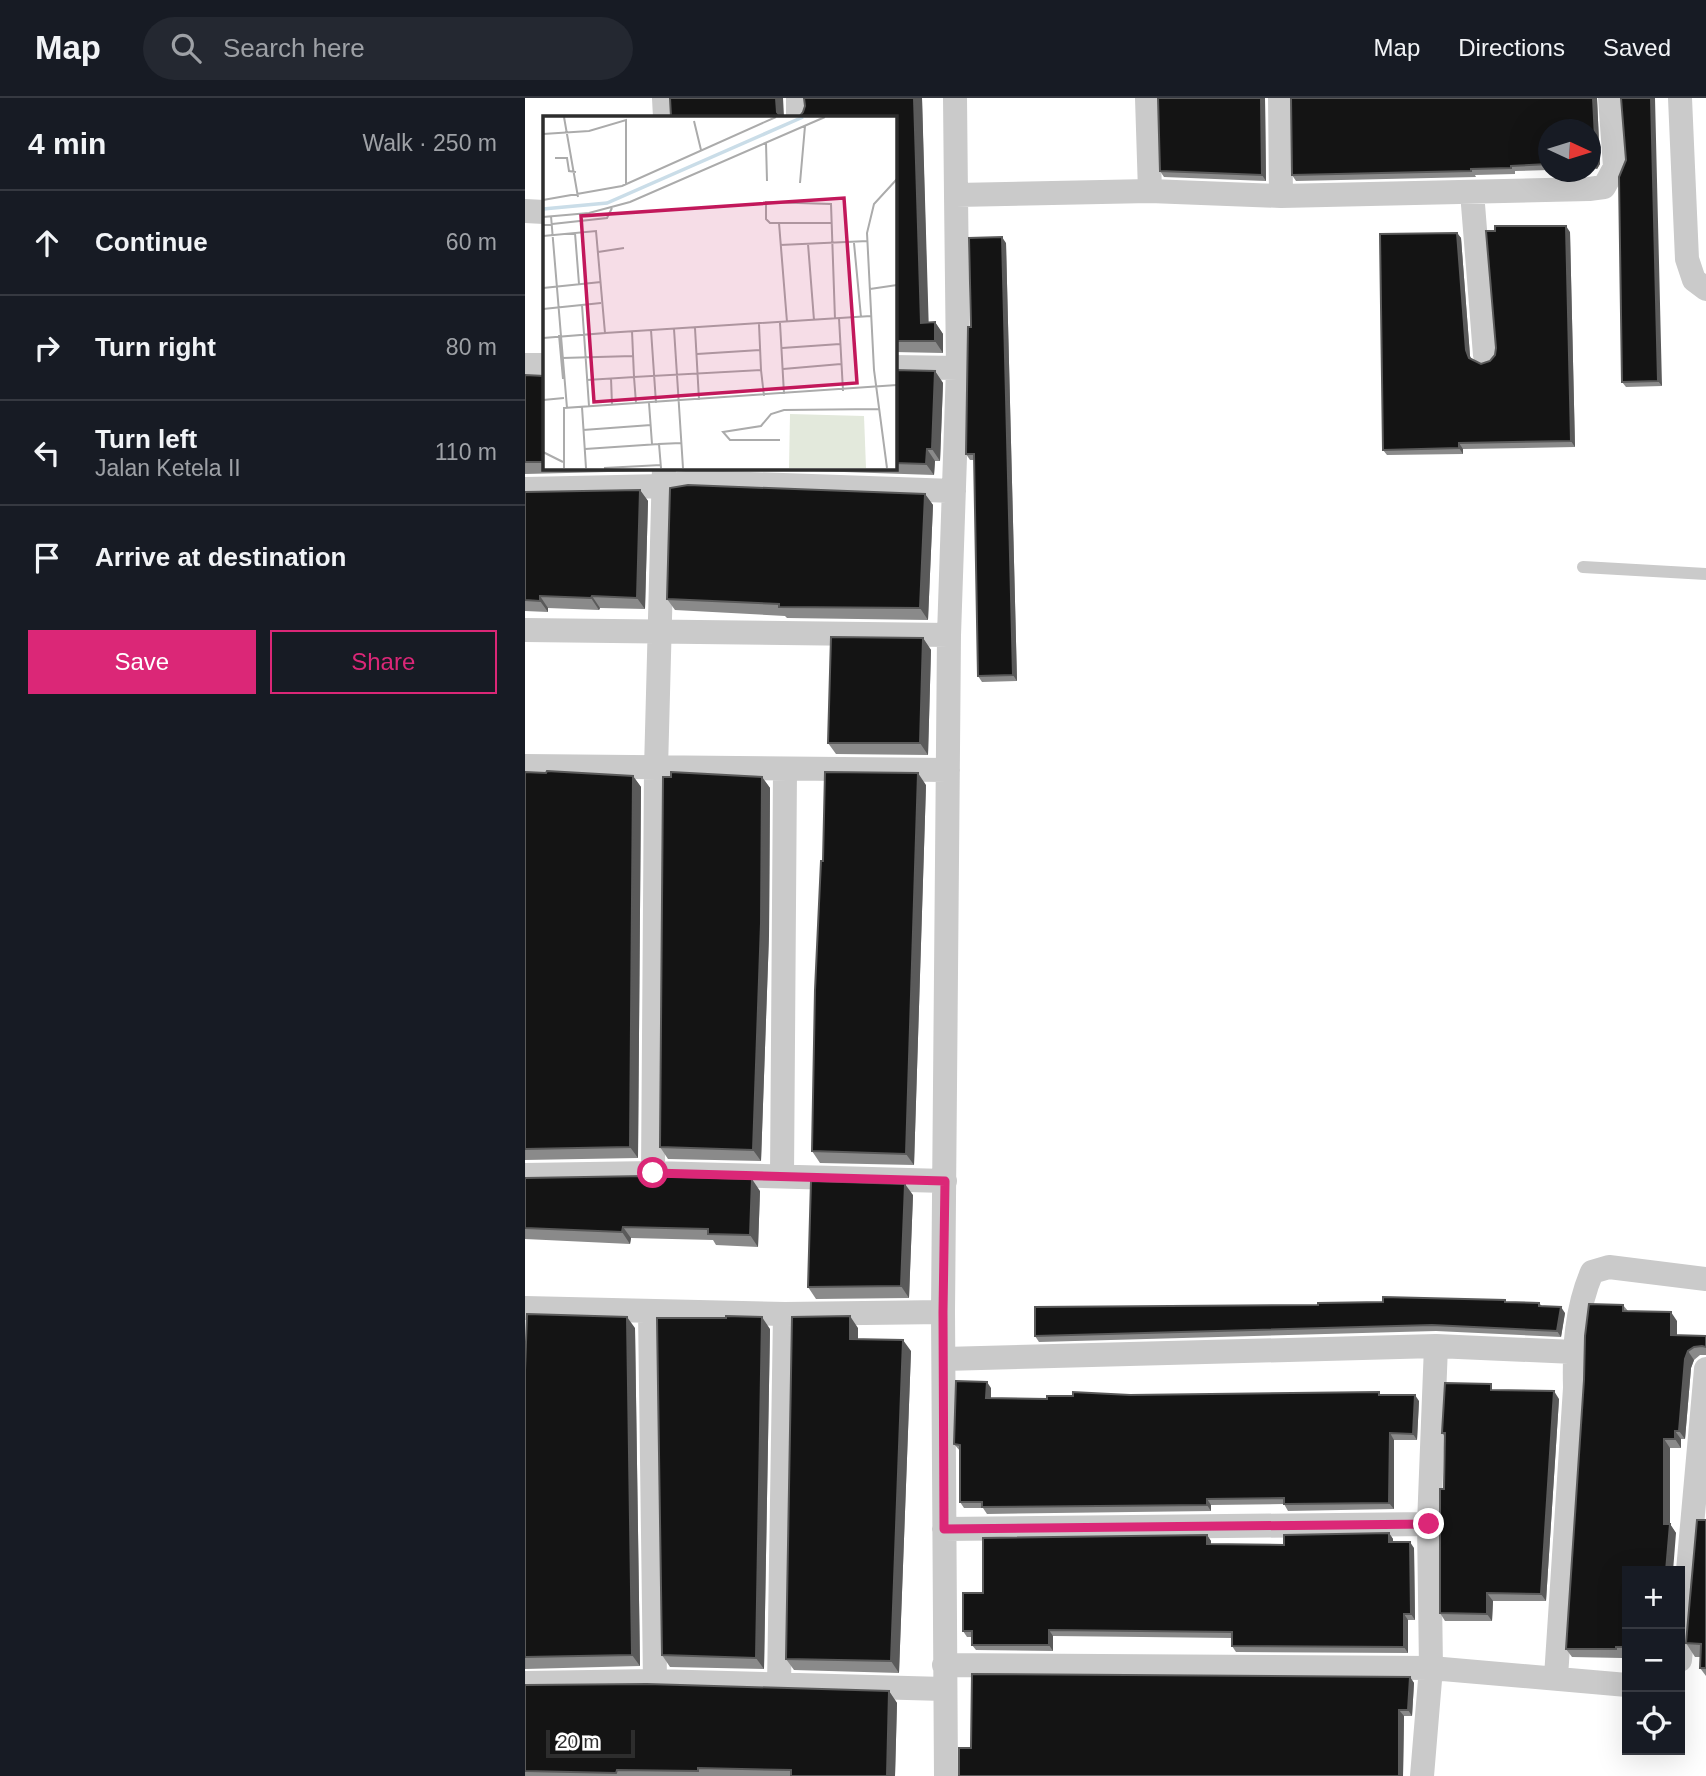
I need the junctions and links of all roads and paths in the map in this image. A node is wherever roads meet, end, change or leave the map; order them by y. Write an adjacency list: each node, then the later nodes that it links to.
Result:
1 (664, 98): 8 (street)
2 (799, 98): 9 (street)
3 (955, 98): 13 (street)
4 (1147, 98): 11 (street)
5 (1280, 98): 14 (street)
6 (1609, 98): 12 (street)
7 (1680, 98): 10 (street)
8 (664, 116)
9 (798, 116)
10 (1694, 152): 17 (street)
11 (1150, 191): 13 (street); 14 (street)
12 (1472, 192): 14 (street); 18 (street)
13 (956, 195): 22 (street)
14 (1281, 196)
15 (525, 211): 16 (street)
16 (543, 212)
17 (1706, 289)
18 (1485, 355)
19 (525, 365): 20 (street)
20 (543, 365)
21 (896, 367): 22 (street)
22 (958, 368): 25 (street)
23 (664, 477): 24 (street); 25 (street); 29 (street)
24 (525, 489)
25 (954, 491): 30 (street)
26 (1583, 567): 27 (lane)
27 (1706, 574)
28 (525, 630): 29 (street)
29 (659, 630): 30 (street); 32 (street)
30 (949, 635): 34 (street)
31 (525, 766): 32 (street)
32 (656, 769): 33 (street); 35 (street)
33 (785, 770): 34 (street); 37 (street)
34 (948, 770): 38 (street)
35 (653, 1173): 36 (street); 37 (street)
36 (525, 1175)
37 (782, 1177): 38 (street)
38 (945, 1181): 42 (street)
39 (1706, 1279): 45 (street)
40 (525, 1308): 41 (street)
41 (650, 1312): 43 (street); 54 (street)
42 (943, 1312): 43 (street); 46 (street)
43 (785, 1314): 57 (street)
44 (1436, 1346): 45 (street); 46 (street); 48 (street)
45 (1574, 1352): 53 (street)
46 (944, 1359): 49 (street)
47 (1706, 1368): 50 (street)
48 (1429, 1524): 49 (street); 51 (street)
49 (944, 1529): 52 (street)
50 (1683, 1629)
51 (1431, 1668): 52 (street); 53 (street); 59 (street)
52 (944, 1677): 57 (street); 58 (street)
53 (1556, 1677): 56 (street)
54 (655, 1681): 55 (street); 57 (street)
55 (525, 1683)
56 (1622, 1684)
57 (779, 1686)
58 (946, 1776)
59 (1422, 1776)

